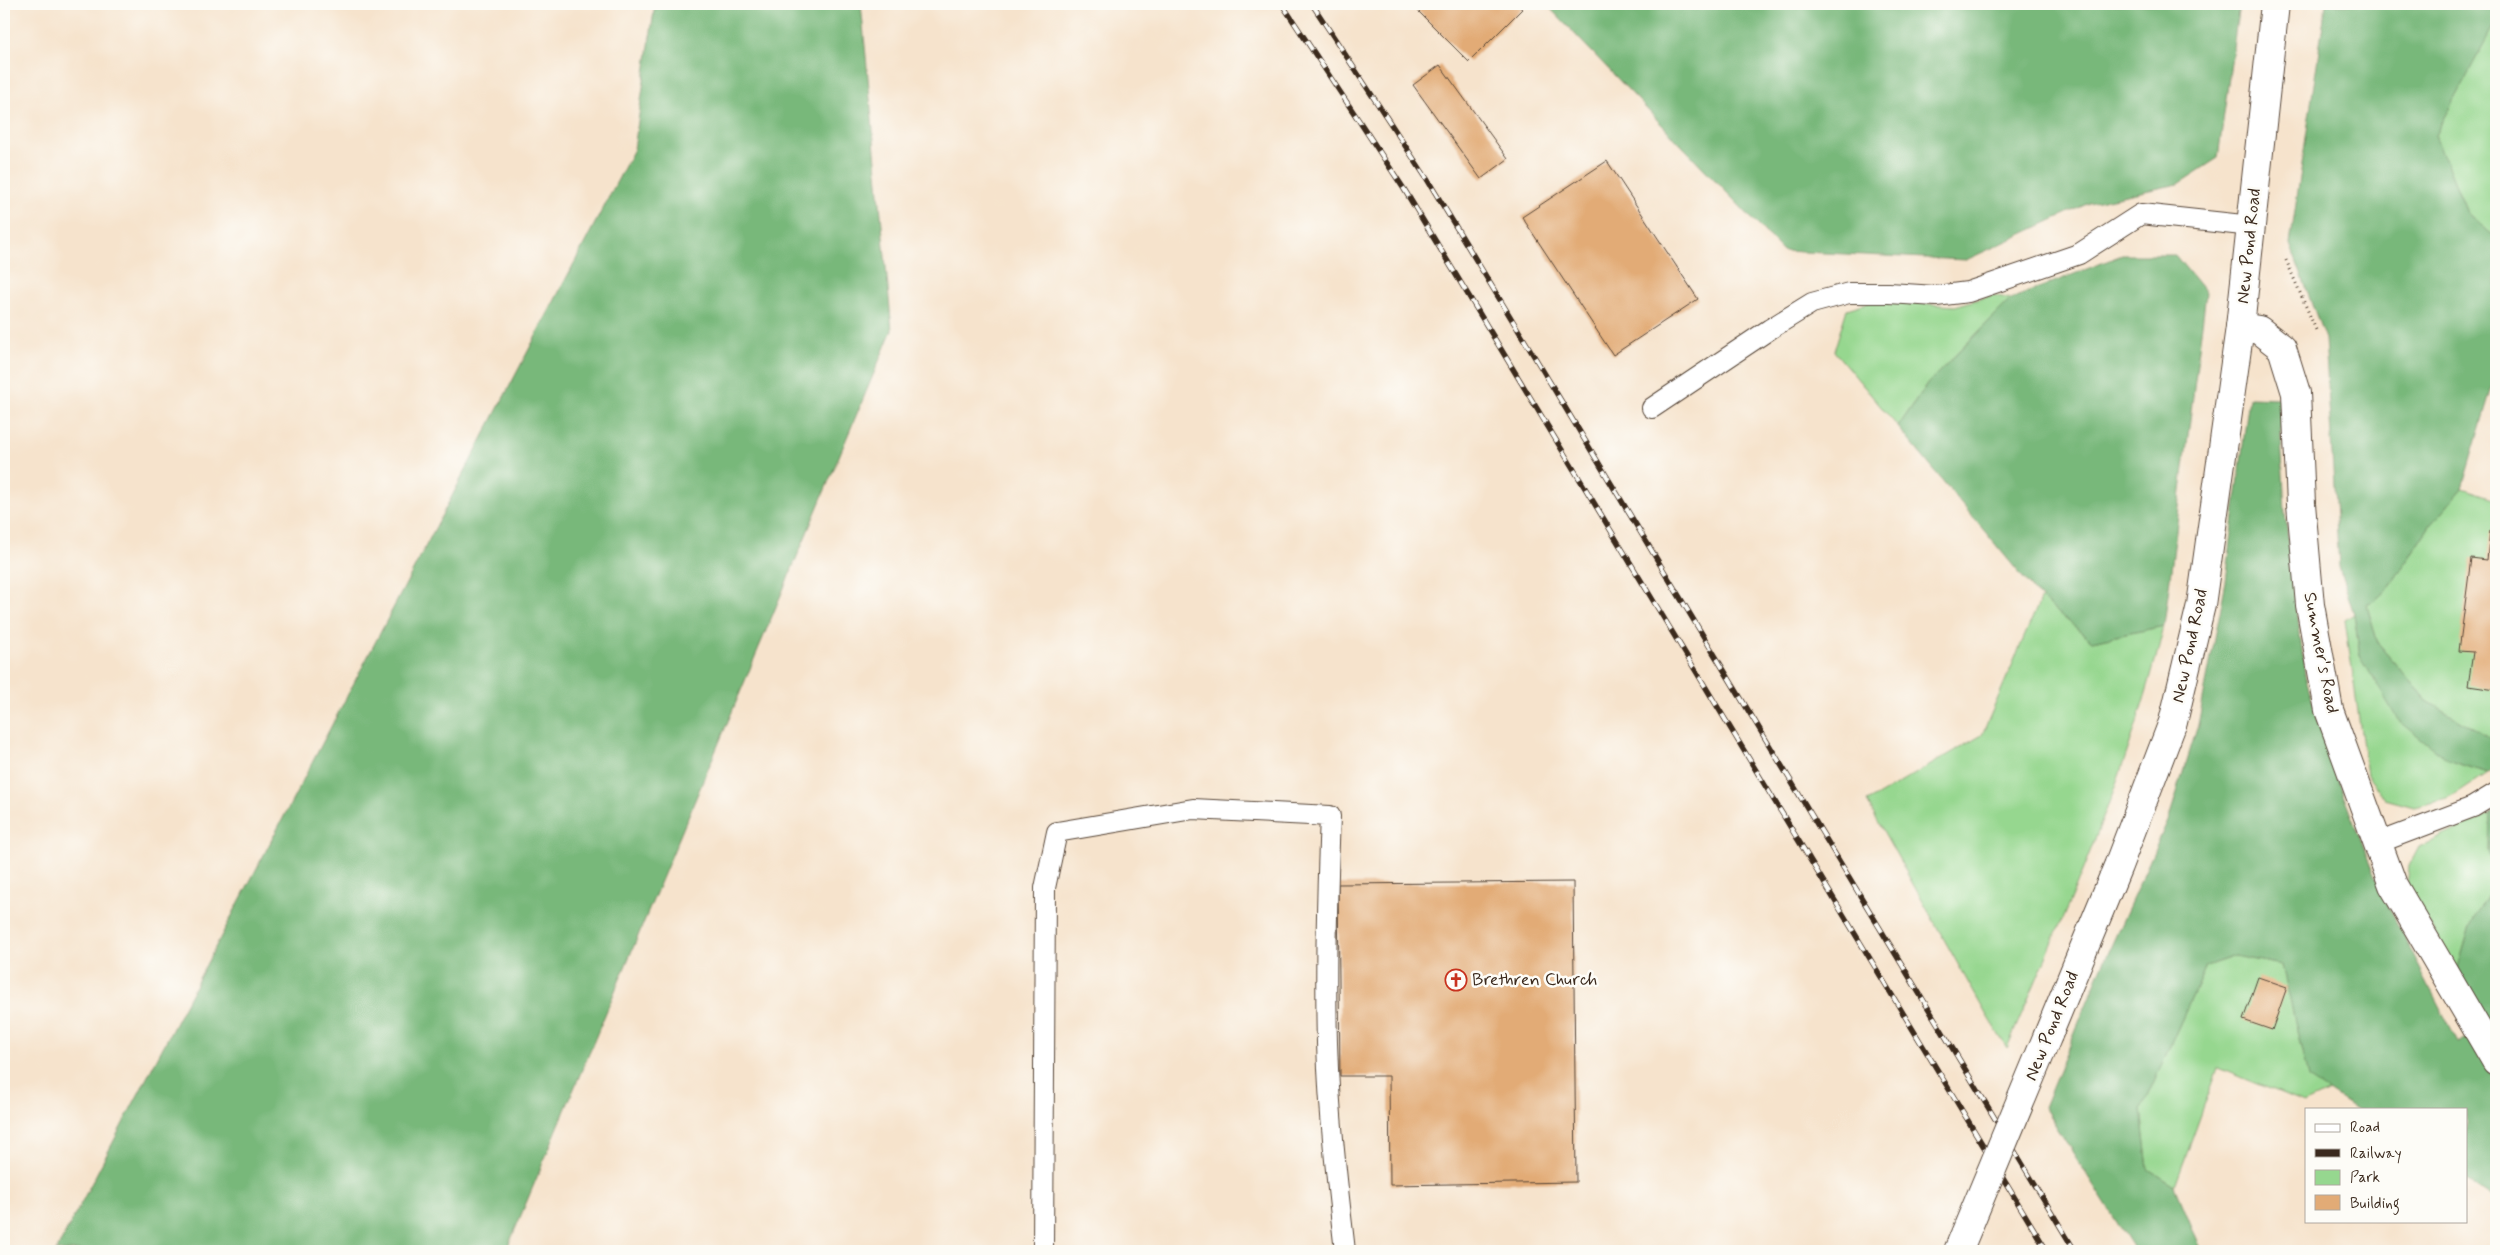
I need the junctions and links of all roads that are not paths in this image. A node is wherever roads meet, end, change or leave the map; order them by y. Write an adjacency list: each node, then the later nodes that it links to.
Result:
1 (2275, 4): 2 (main road, New Pond Road)
2 (2252, 226): 3 (main road, New Pond Road); 4 (lane)
3 (2240, 327): 6 (main road, Summer's Road); 10 (main road, New Pond Road, bridge)
4 (1652, 408)
5 (2496, 793): 6 (lane)
6 (2378, 843): 7 (main road, Summer's Road)
7 (2496, 1061)
8 (1043, 1251): 9 (lane)
9 (1345, 1251)
10 (1958, 1251)

